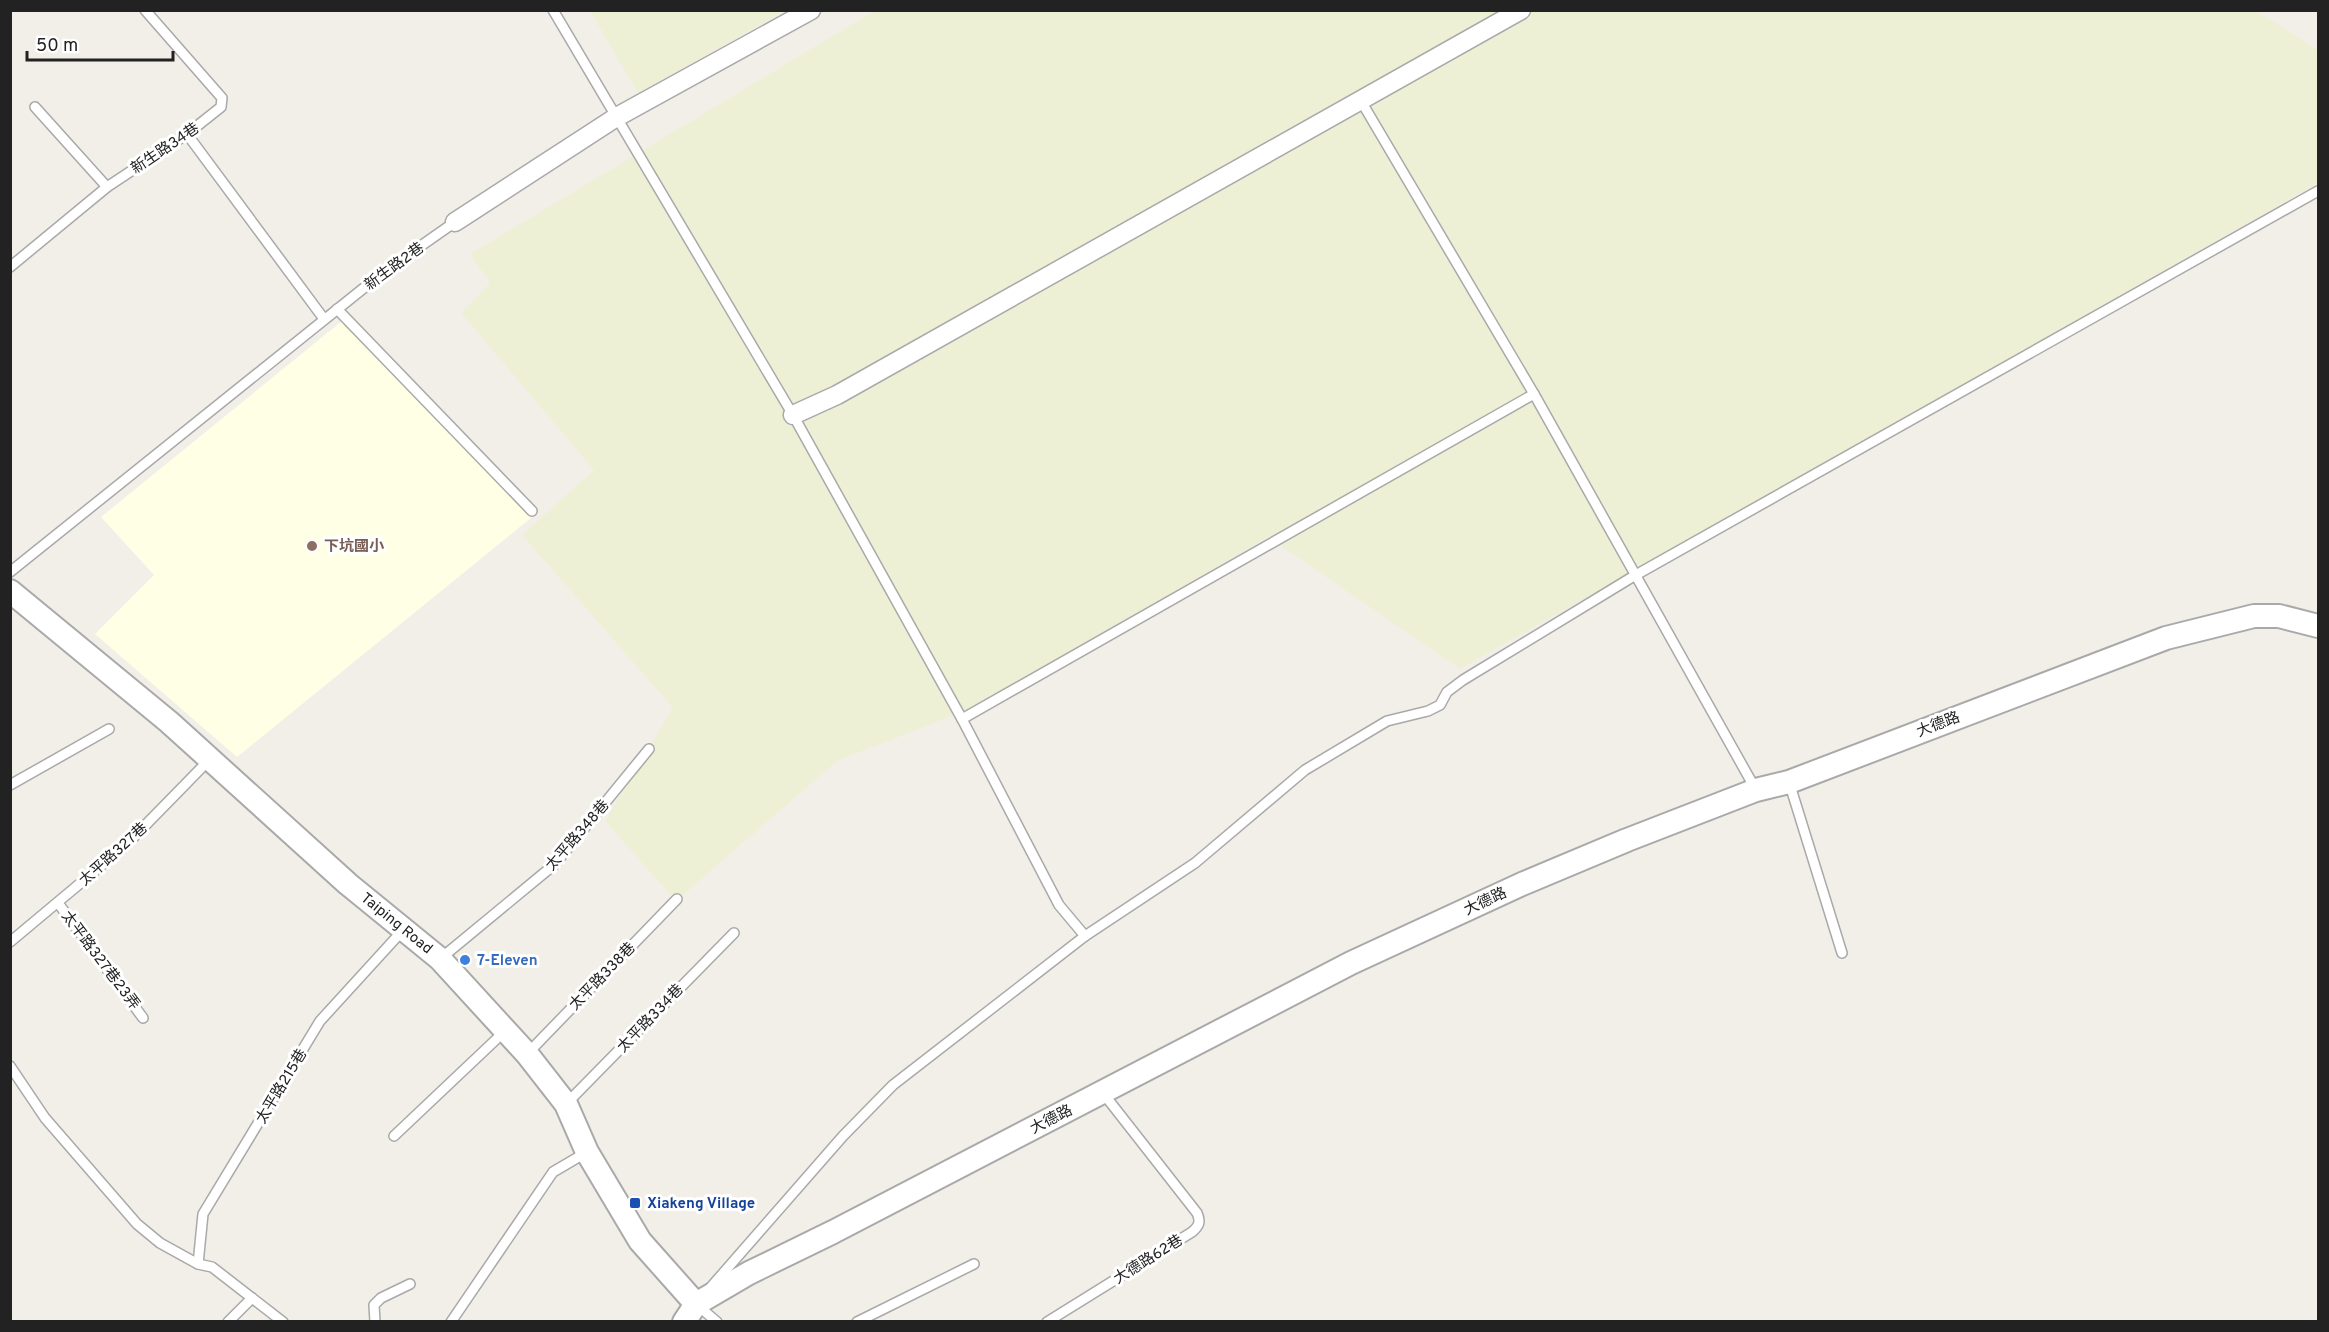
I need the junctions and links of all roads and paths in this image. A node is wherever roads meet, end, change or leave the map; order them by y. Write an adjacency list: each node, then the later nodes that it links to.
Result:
1 (145, 10): 8 (lane, 新生路34巷)
2 (553, 10): 7 (lane)
3 (811, 10): 7 (street, 新生路2巷)
4 (1521, 10): 5 (street)
5 (1361, 101): 15 (lane); 16 (street)
6 (35, 107): 9 (lane)
7 (615, 118): 11 (street, 新生路2巷); 16 (lane)
8 (187, 134): 9 (lane, 新生路34巷); 14 (lane)
9 (107, 187): 12 (lane, 新生路34巷)
10 (2319, 190): 19 (lane)
11 (455, 222): 13 (lane, 新生路2巷)
12 (13, 261)
13 (337, 309): 14 (lane, 新生路2巷); 17 (lane)
14 (324, 320): 18 (lane, 新生路2巷)
15 (1534, 394): 19 (lane); 22 (lane)
16 (794, 415): 22 (lane)
17 (532, 511)
18 (10, 572)
19 (1634, 576): 28 (lane); 33 (lane)
20 (10, 591): 25 (street, Taiping Road)
21 (2319, 626): 26 (street, 大德路)
22 (962, 719): 33 (lane)
23 (109, 729): 27 (lane)
24 (649, 749): 36 (lane, 太平路348巷)
25 (210, 759): 30 (lane, 太平路327巷); 31 (street, Taiping Road)
26 (1789, 782): 28 (street, 大德路); 35 (lane)
27 (10, 785)
28 (1756, 790): 41 (street, 大德路)
29 (677, 899): 39 (lane, 太平路338巷)
30 (58, 903): 34 (lane, 太平路327巷); 37 (lane, 太平路327巷23弄)
31 (404, 929): 36 (street, Taiping Road); 45 (lane, 太平路215巷)
32 (734, 933): 42 (lane, 太平路334巷)
33 (1085, 936): 49 (lane)
34 (10, 942)
35 (1842, 953)
36 (440, 958): 38 (street, Taiping Road)
37 (143, 1018)
38 (505, 1030): 39 (street, Taiping Road); 43 (lane)
39 (527, 1054): 42 (street, Taiping Road)
40 (10, 1066): 45 (lane)
41 (1103, 1092): 49 (street, 大德路); 56 (lane, 大德路62巷)
42 (566, 1104): 44 (street, Taiping Road)
43 (394, 1136)
44 (587, 1152): 49 (street, Taiping Road); 53 (lane)
45 (198, 1264): 48 (lane)
46 (974, 1264): 55 (lane)
47 (410, 1284): 52 (lane)
48 (252, 1298): 50 (lane); 51 (lane)
49 (690, 1313): 54 (lane)
50 (228, 1322)
51 (283, 1322)
52 (375, 1322)
53 (451, 1322)
54 (717, 1322)
55 (857, 1322)
56 (1047, 1322)

